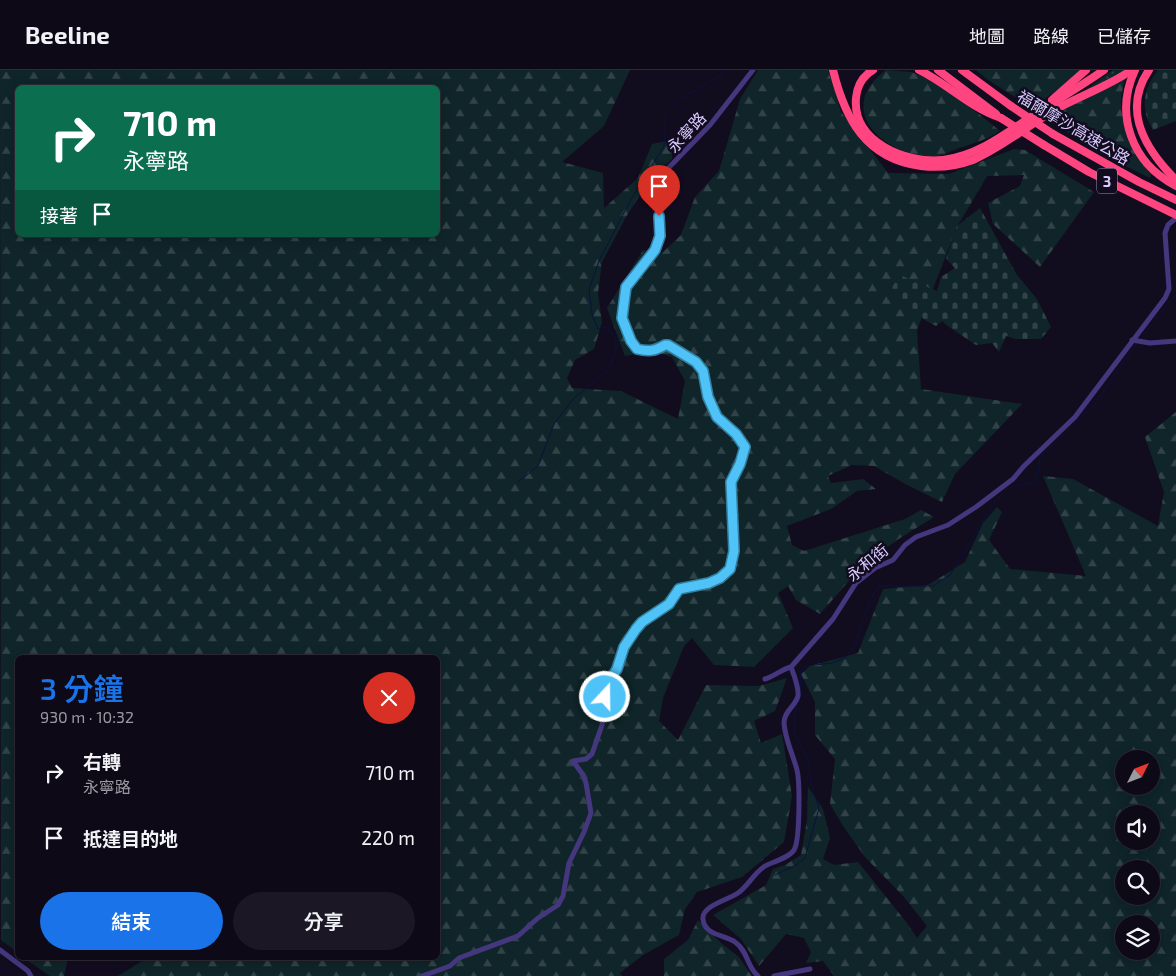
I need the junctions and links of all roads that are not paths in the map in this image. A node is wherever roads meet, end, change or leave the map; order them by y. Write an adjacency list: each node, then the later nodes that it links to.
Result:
1 (753, 70): 26 (street, 永寧路)
2 (833, 70): 13 (highway)
3 (873, 70): 12 (highway)
4 (919, 70): 14 (highway)
5 (938, 70): 14 (highway, 福爾摩沙高速公路 / 3)
6 (962, 70): 17 (highway, 福爾摩沙高速公路 / 3, bridge)
7 (1086, 70): 12 (highway)
8 (1104, 70): 12 (highway)
9 (1109, 70): 13 (highway)
10 (1134, 70): 13 (highway); 16 (highway)
11 (1149, 70): 15 (highway)
12 (1044, 109)
13 (1053, 112)
14 (1001, 118): 18 (highway, 福爾摩沙高速公路 / 3, bridge)
15 (1176, 180)
16 (1176, 186)
17 (1176, 200)
18 (1174, 215): 19 (street, 永和街)
19 (1134, 340): 20 (street); 21 (street, 永和街)
20 (1176, 341)
21 (792, 666): 22 (street); 27 (street)
22 (765, 679)
23 (0, 950): 25 (street)
24 (810, 969): 28 (street)
25 (31, 976)
26 (422, 976)
27 (758, 976)
28 (774, 976)

